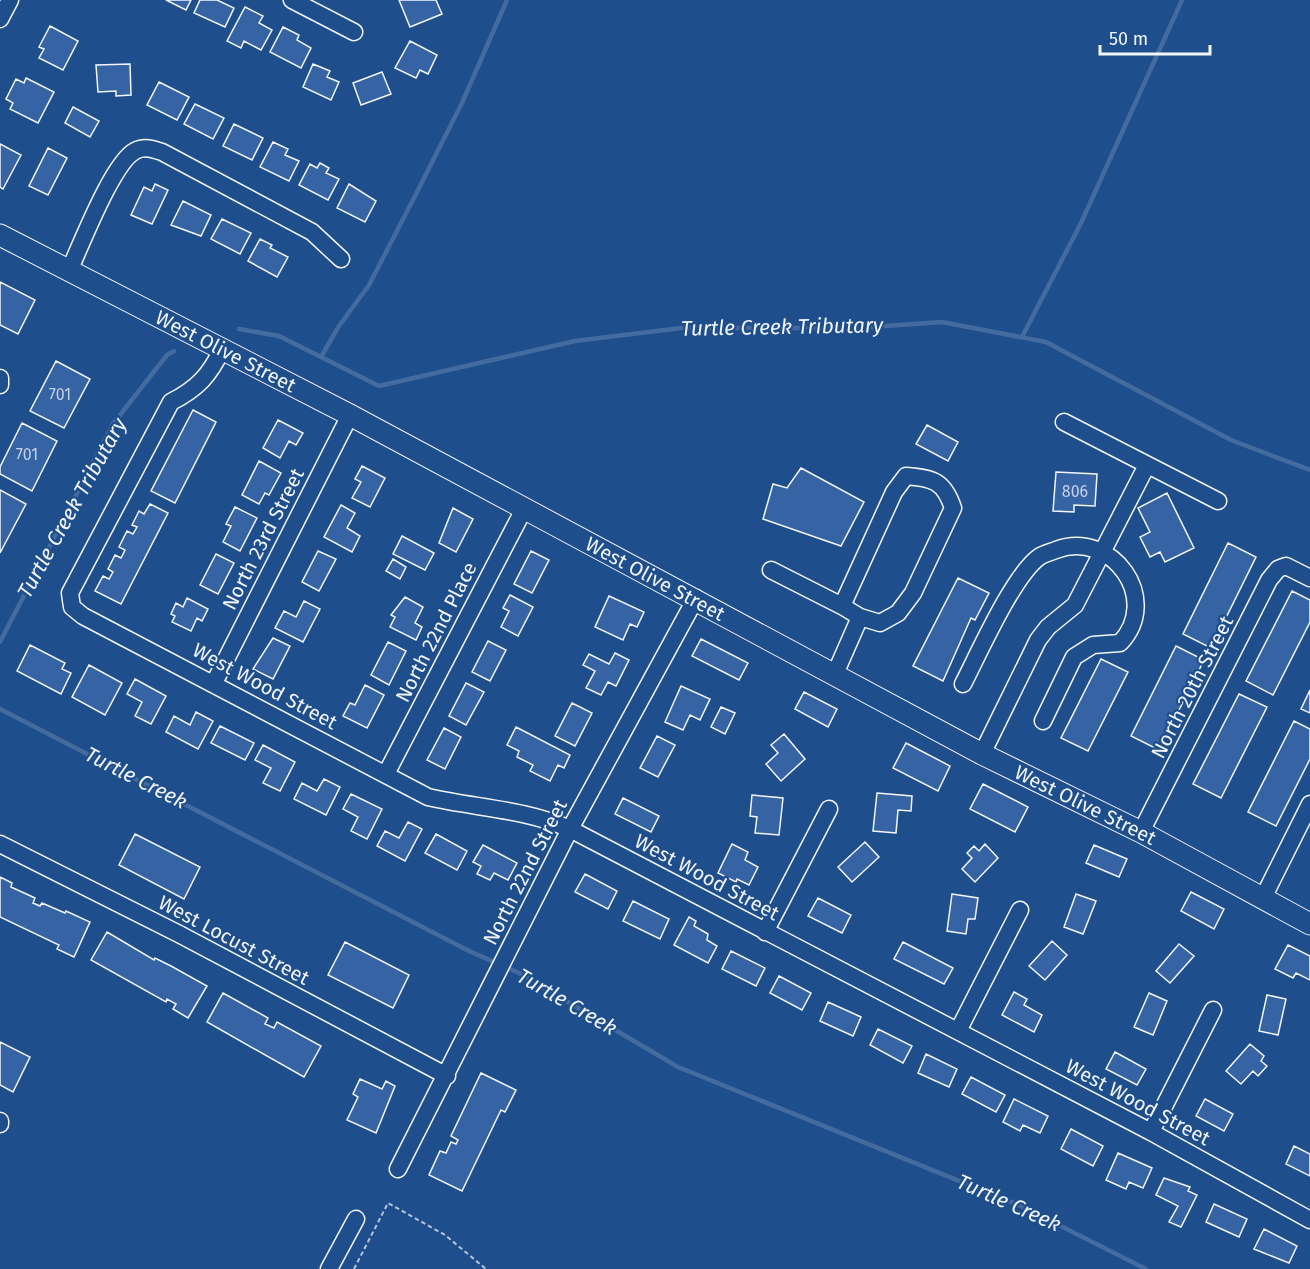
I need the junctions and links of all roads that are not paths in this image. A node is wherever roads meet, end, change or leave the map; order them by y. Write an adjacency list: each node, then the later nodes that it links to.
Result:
1 (10, 0): 3 (street)
2 (292, 0): 4 (street)
3 (0, 19)
4 (354, 32)
5 (0, 235): 7 (main road, West Olive Street)
6 (341, 259): 7 (street)
7 (69, 271): 8 (main road, West Olive Street)
8 (222, 349): 11 (main road, West Olive Street); 23 (street, West Wood Street)
9 (0, 378): 10 (street)
10 (0, 385)
11 (350, 415): 15 (main road, West Olive Street); 23 (street, North 23rd Street)
12 (1064, 422): 13 (street)
13 (1147, 465): 14 (street); 16 (street)
14 (1218, 501)
15 (524, 509): 19 (main road, West Olive Street); 27 (street, North 22nd Place)
16 (1102, 551): 24 (street); 25 (street); 26 (street)
17 (771, 570): 20 (street)
18 (1310, 578): 31 (street, North 20th Street)
19 (696, 598): 22 (main road, West Olive Street); 30 (street, North 22nd Street)
20 (842, 606): 21 (street); 21 (street)
21 (860, 617): 22 (street)
22 (835, 674): 26 (main road, West Olive Street)
23 (214, 683): 27 (street, West Wood Street)
24 (963, 684)
25 (1043, 721)
26 (982, 754): 31 (main road, West Olive Street)
27 (386, 774): 30 (street, West Wood Street)
28 (1310, 804): 33 (street)
29 (829, 808): 36 (street)
30 (570, 829): 36 (street, West Wood Street); 39 (street, North 22nd Street)
31 (1141, 832): 33 (main road, West Olive Street)
32 (0, 844): 39 (street, West Locust Street)
33 (1262, 900): 35 (main road, West Olive Street)
34 (1020, 910): 38 (street)
35 (1310, 924)
36 (765, 932): 38 (street, West Wood Street)
37 (1214, 1010): 40 (street)
38 (958, 1031): 40 (street, West Wood Street)
39 (447, 1076): 41 (street, North 22nd Street)
40 (1151, 1132): 43 (street, West Wood Street)
41 (398, 1169)
42 (356, 1219): 44 (street)
43 (1310, 1220)
44 (329, 1269)

